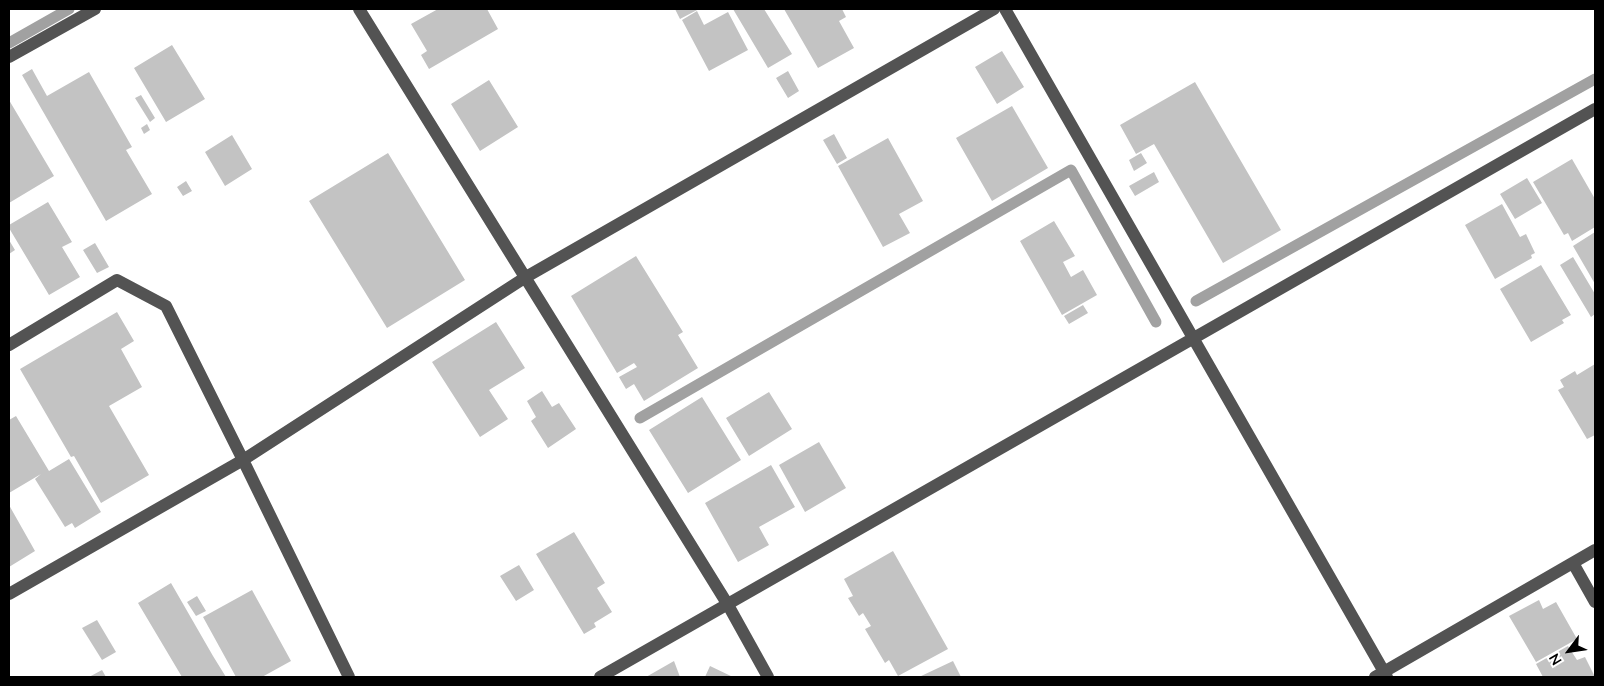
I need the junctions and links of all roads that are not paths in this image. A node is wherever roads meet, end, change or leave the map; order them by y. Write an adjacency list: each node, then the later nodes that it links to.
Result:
1 (95, 9): 5 (street)
2 (359, 9): 7 (street)
3 (994, 9): 7 (street)
4 (1005, 9): 8 (street)
5 (9, 57)
6 (1595, 109): 8 (street)
7 (526, 277): 10 (street); 15 (street)
8 (1192, 338): 15 (street); 16 (street)
9 (9, 345): 10 (street)
10 (243, 460): 13 (street); 17 (street)
11 (1595, 550): 12 (street)
12 (1573, 563): 14 (street); 16 (street)
13 (9, 594)
14 (1595, 602)
15 (728, 605): 18 (street); 19 (street)
16 (1382, 676)
17 (349, 677)
18 (600, 677)
19 (768, 677)

